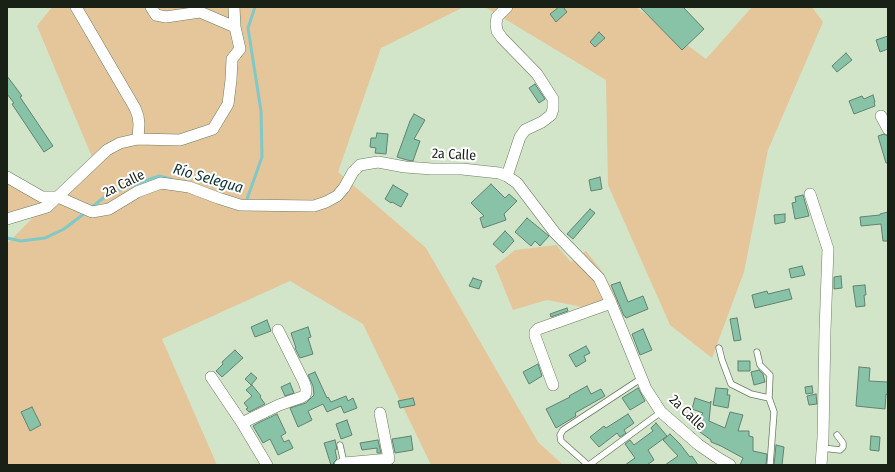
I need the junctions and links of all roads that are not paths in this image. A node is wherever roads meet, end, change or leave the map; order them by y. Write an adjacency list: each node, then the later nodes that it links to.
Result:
1 (76, 7): 8 (street)
2 (151, 7): 5 (street)
3 (234, 7): 5 (street)
4 (507, 7): 9 (street)
5 (235, 27): 8 (street)
6 (881, 116): 7 (street)
7 (888, 129)
8 (138, 139): 12 (street)
9 (507, 176): 12 (street, 2a Calle); 14 (street, 2a Calle)
10 (7, 177): 12 (street, 2a Calle)
11 (810, 194): 27 (street)
12 (58, 198): 13 (street)
13 (7, 219)
14 (611, 303): 19 (street, 2a Calle); 20 (street)
15 (278, 330): 24 (street)
16 (719, 348): 21 (lane)
17 (757, 352): 21 (lane)
18 (211, 377): 24 (street)
19 (642, 378): 22 (street, 2a Calle); 30 (lane)
20 (553, 385)
21 (769, 398): 32 (lane)
22 (661, 412): 30 (lane); 31 (street, 2a Calle)
23 (380, 413): 28 (street)
24 (242, 423): 29 (street)
25 (837, 435): 27 (lane)
26 (340, 445): 28 (lane)
27 (822, 448): 33 (street)
28 (342, 464)
29 (267, 465)
30 (589, 465)
31 (730, 465)
32 (770, 465)
33 (821, 465)

